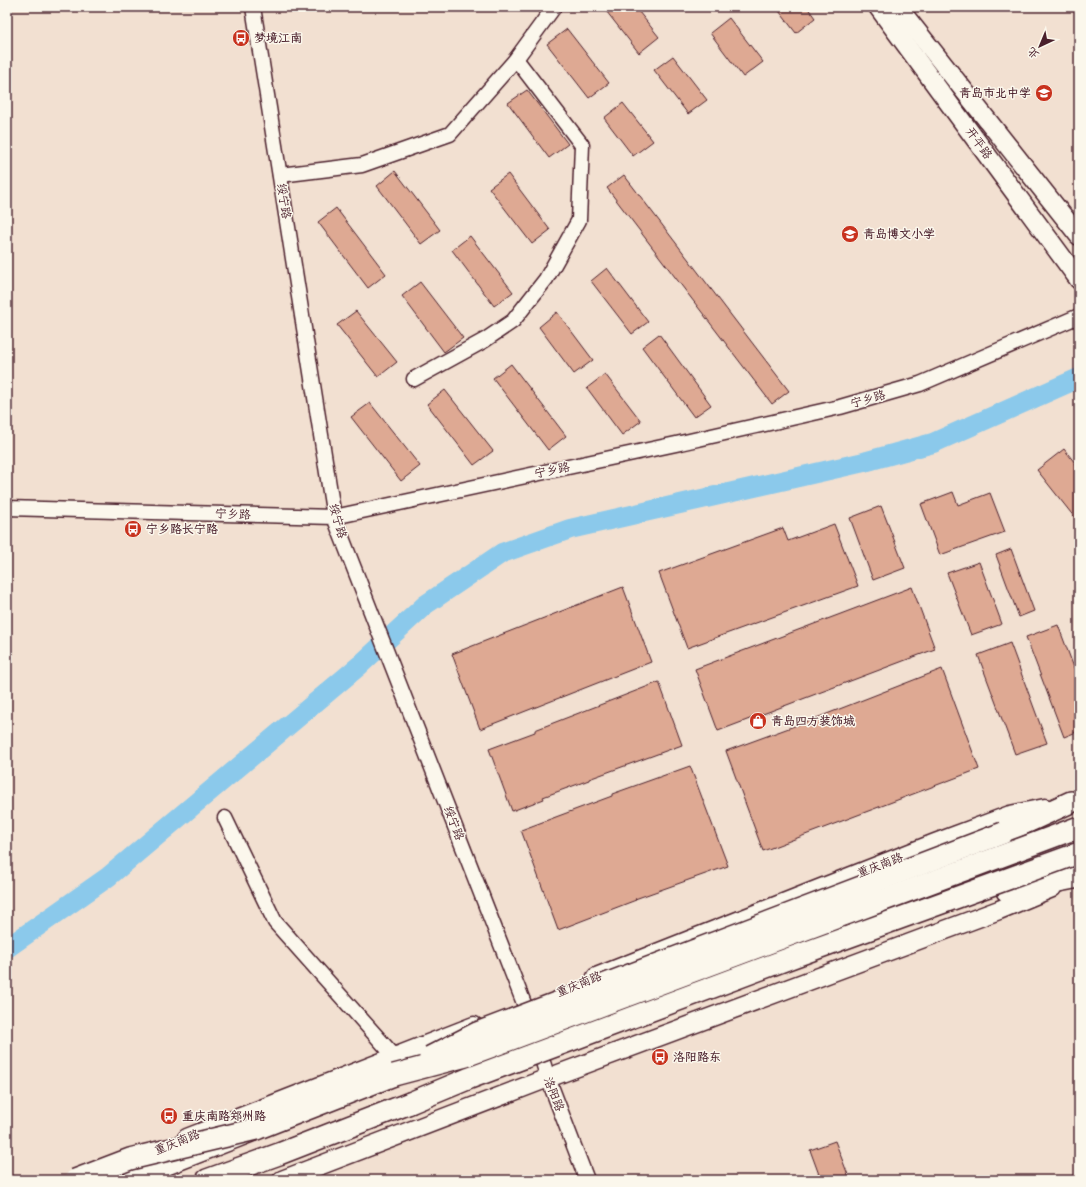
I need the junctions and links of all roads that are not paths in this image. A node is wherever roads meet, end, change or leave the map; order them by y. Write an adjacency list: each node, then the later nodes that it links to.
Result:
1 (253, 7): 6 (street, 绥宁路)
2 (554, 7): 5 (street)
3 (878, 7): 8 (main road, 开平路)
4 (898, 7): 7 (main road, 开平路)
5 (516, 59): 6 (street); 10 (street)
6 (280, 175): 12 (street, 绥宁路)
7 (1079, 236)
8 (1079, 280)
9 (1079, 316): 12 (street, 宁乡路)
10 (414, 379)
11 (7, 508): 12 (street, 宁乡路)
12 (334, 517): 18 (street, 绥宁路)
13 (1075, 800): 18 (main road, 重庆南路); 19 (highway, bridge)
14 (225, 818): 19 (street)
15 (1079, 828): 19 (highway, bridge)
16 (1079, 853): 21 (highway, bridge)
17 (1079, 877): 20 (main road); 21 (highway, bridge)
18 (525, 1006): 19 (main road, 重庆南路); 20 (street, 洛阳路)
19 (394, 1066): 22 (highway); 24 (main road, 重庆南路)
20 (548, 1078): 27 (main road); 28 (street, 洛阳路)
21 (410, 1103): 26 (highway)
22 (256, 1129): 23 (highway, bridge); 25 (highway, bridge)
23 (75, 1180)
24 (82, 1180)
25 (126, 1180)
26 (207, 1180)
27 (282, 1180)
28 (587, 1180)

